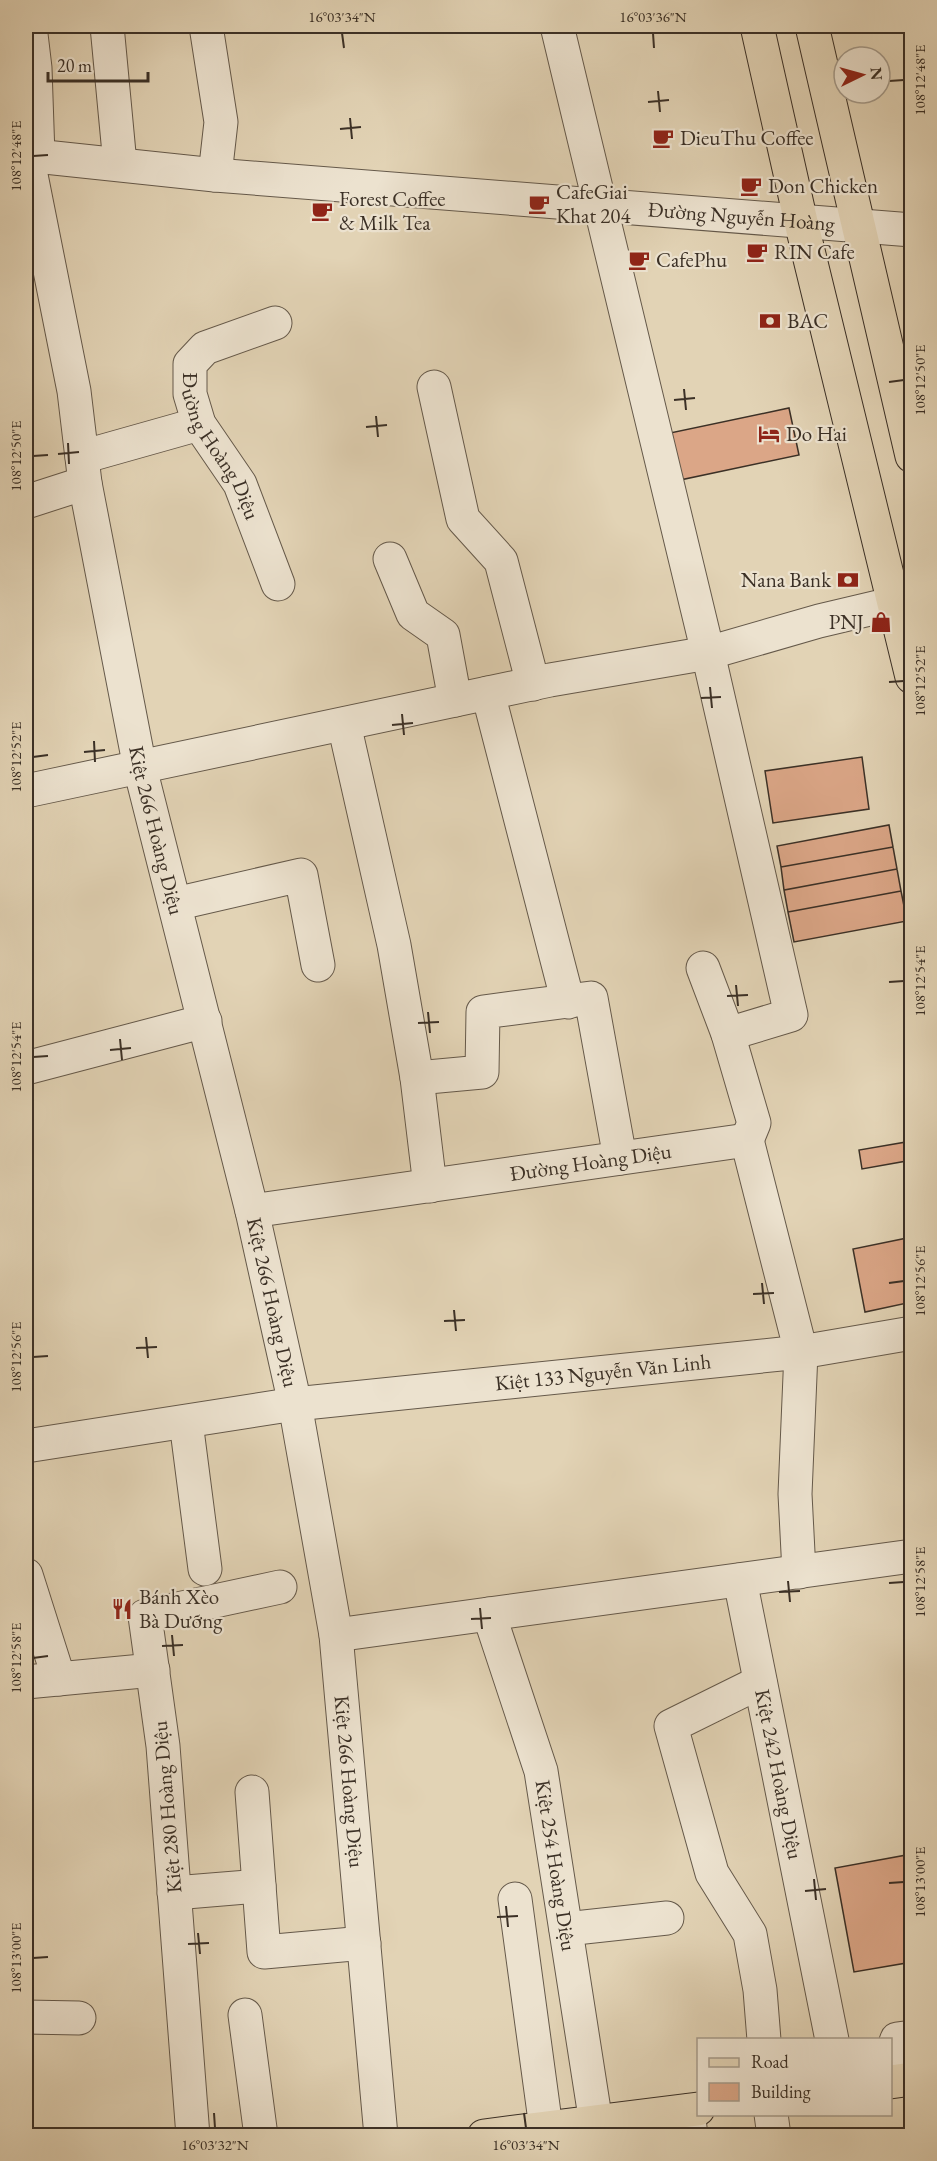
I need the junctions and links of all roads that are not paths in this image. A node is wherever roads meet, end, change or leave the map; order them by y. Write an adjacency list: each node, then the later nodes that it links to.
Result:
1 (30, 26): 7 (street, Kiệt 266 Hoàng Diệu)
2 (107, 26): 8 (street)
3 (207, 26): 9 (street)
4 (557, 26): 10 (street)
5 (757, 26): 11 (main road)
6 (812, 26): 12 (main road)
7 (30, 155): 8 (street, Đường Nguyễn Hoàng); 18 (street, Kiệt 266 Hoàng Diệu)
8 (120, 165): 9 (street, Đường Nguyễn Hoàng)
9 (215, 175): 10 (street, Đường Nguyễn Hoàng)
10 (599, 205): 11 (street, Đường Nguyễn Hoàng); 23 (street)
11 (801, 222): 12 (street, Đường Nguyễn Hoàng); 22 (main road)
12 (858, 225): 13 (street, Đường Nguyễn Hoàng); 17 (main road)
13 (912, 230)
14 (275, 323): 16 (street, Đường Hoàng Diệu)
15 (435, 387): 25 (street)
16 (199, 424): 18 (street); 21 (street, Đường Hoàng Diệu)
17 (912, 456)
18 (83, 470): 19 (street); 29 (street, Kiệt 266 Hoàng Diệu)
19 (26, 502)
20 (390, 559): 27 (street)
21 (278, 584)
22 (903, 602): 23 (street); 24 (main road)
23 (708, 652): 25 (street); 36 (street)
24 (912, 677)
25 (533, 684): 26 (street)
26 (488, 693): 27 (street); 34 (street)
27 (455, 700): 28 (street)
28 (344, 724): 29 (street); 38 (street)
29 (140, 768): 30 (street); 31 (street, Kiệt 266 Hoàng Diệu)
30 (26, 791)
31 (175, 904): 32 (street); 35 (street, Kiệt 266 Hoàng Diệu)
32 (318, 965)
33 (703, 968): 36 (street)
34 (568, 1002): 38 (street); 40 (street)
35 (205, 1022): 37 (street); 42 (street, Kiệt 266 Hoàng Diệu)
36 (728, 1034): 39 (street)
37 (26, 1068)
38 (417, 1078): 41 (street)
39 (747, 1140): 40 (street, Đường Hoàng Diệu); 44 (street)
40 (621, 1158): 41 (street, Đường Hoàng Diệu)
41 (430, 1186): 42 (street, Đường Hoàng Diệu)
42 (252, 1211): 45 (street, Kiệt 266 Hoàng Diệu)
43 (912, 1333): 44 (street, Kiệt 133 Nguyễn Văn Linh)
44 (801, 1352): 45 (street, Kiệt 133 Nguyễn Văn Linh); 50 (street)
45 (295, 1404): 46 (street, Kiệt 133 Nguyễn Văn Linh); 55 (street, Kiệt 266 Hoàng Diệu)
46 (186, 1422): 47 (street, Kiệt 133 Nguyễn Văn Linh); 49 (street)
47 (26, 1446)
48 (912, 1556): 50 (street)
49 (205, 1569)
50 (799, 1572): 52 (street)
51 (26, 1575): 57 (street)
52 (740, 1580): 54 (street); 59 (street, Kiệt 242 Hoàng Diệu)
53 (280, 1587): 56 (street, Kiệt 280 Hoàng Diệu)
54 (489, 1614): 55 (street); 65 (street, Kiệt 254 Hoàng Diệu)
55 (336, 1635): 66 (street, Kiệt 266 Hoàng Diệu)
56 (153, 1670): 57 (street); 62 (street, Kiệt 280 Hoàng Diệu)
57 (60, 1679): 58 (street)
58 (26, 1682)
59 (760, 1682): 71 (street); 72 (street, Kiệt 242 Hoàng Diệu)
60 (252, 1792): 61 (street)
61 (259, 1886): 62 (street); 66 (street)
62 (174, 1893): 80 (street, Kiệt 280 Hoàng Diệu)
63 (515, 1899): 79 (street)
64 (667, 1918): 65 (street)
65 (566, 1929): 78 (street, Kiệt 254 Hoàng Diệu)
66 (364, 1943): 82 (street, Kiệt 266 Hoàng Diệu)
67 (245, 2015): 81 (street)
68 (26, 2017): 69 (street)
69 (79, 2018)
70 (912, 2037): 73 (street)
71 (764, 2038)
72 (832, 2038)
73 (892, 2055)
74 (912, 2079): 75 (main road)
75 (892, 2082)
76 (771, 2116): 84 (street)
77 (693, 2118): 78 (main road)
78 (608, 2126): 79 (main road)
79 (546, 2128): 83 (main road)
80 (193, 2136)
81 (261, 2136)
82 (381, 2136)
83 (484, 2136)
84 (774, 2136)

